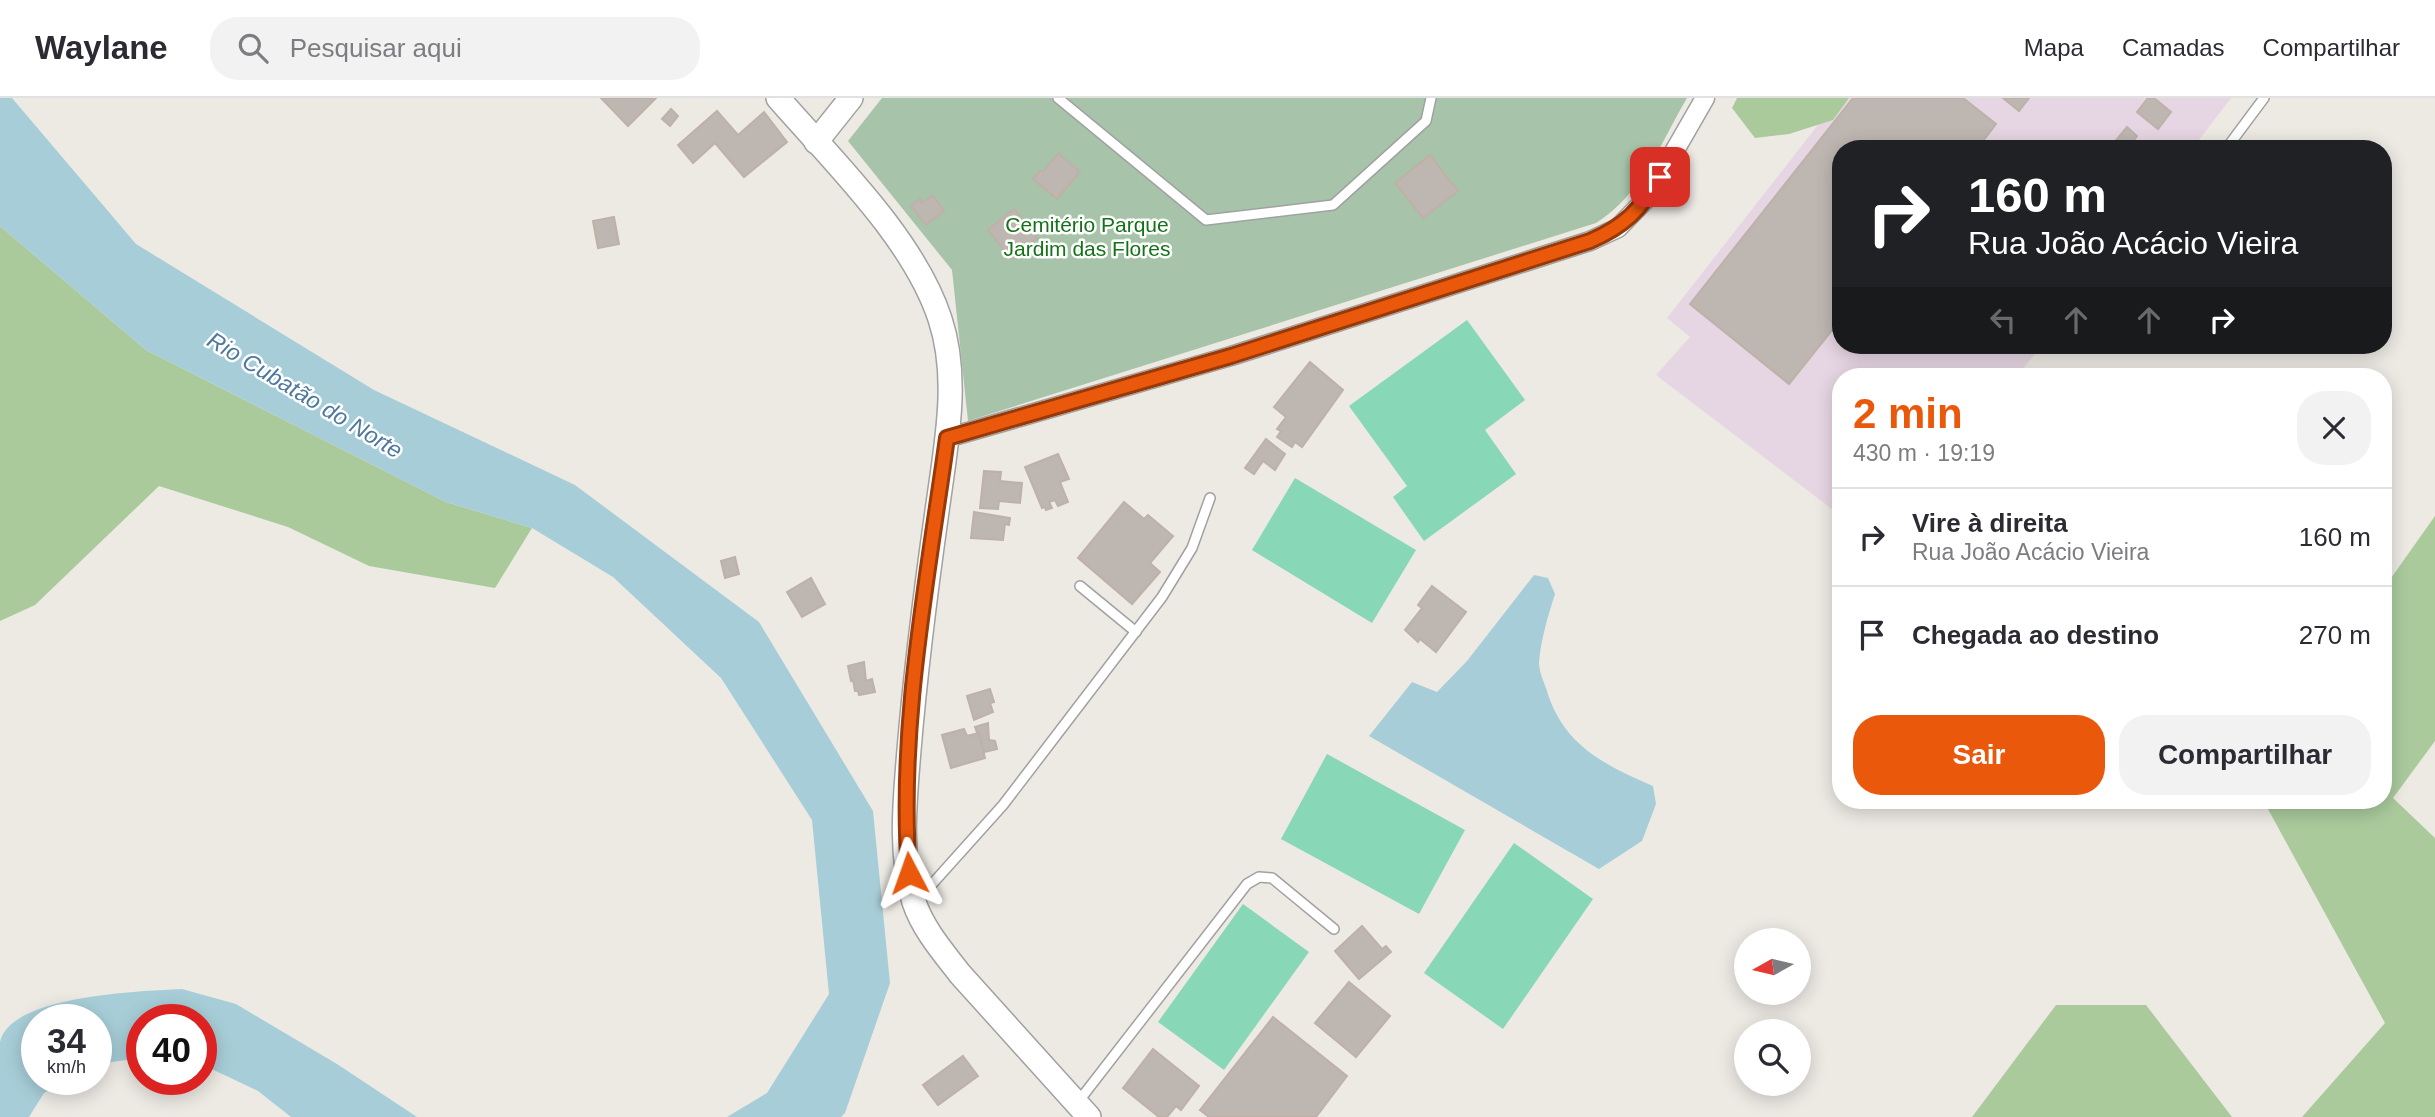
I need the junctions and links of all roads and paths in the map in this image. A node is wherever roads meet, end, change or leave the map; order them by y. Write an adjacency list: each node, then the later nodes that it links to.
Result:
1 (778, 98): 8 (street)
2 (850, 98): 8 (street)
3 (1058, 98): 4 (lane)
4 (1431, 98)
5 (1705, 98): 9 (street)
6 (2264, 98): 7 (lane)
7 (2233, 140)
8 (816, 142): 9 (street)
9 (947, 438): 13 (street)
10 (1210, 498): 12 (lane)
11 (1080, 586): 12 (lane)
12 (1136, 632): 13 (lane)
13 (915, 903): 15 (street)
14 (1334, 929): 15 (lane)
15 (1083, 1110)

